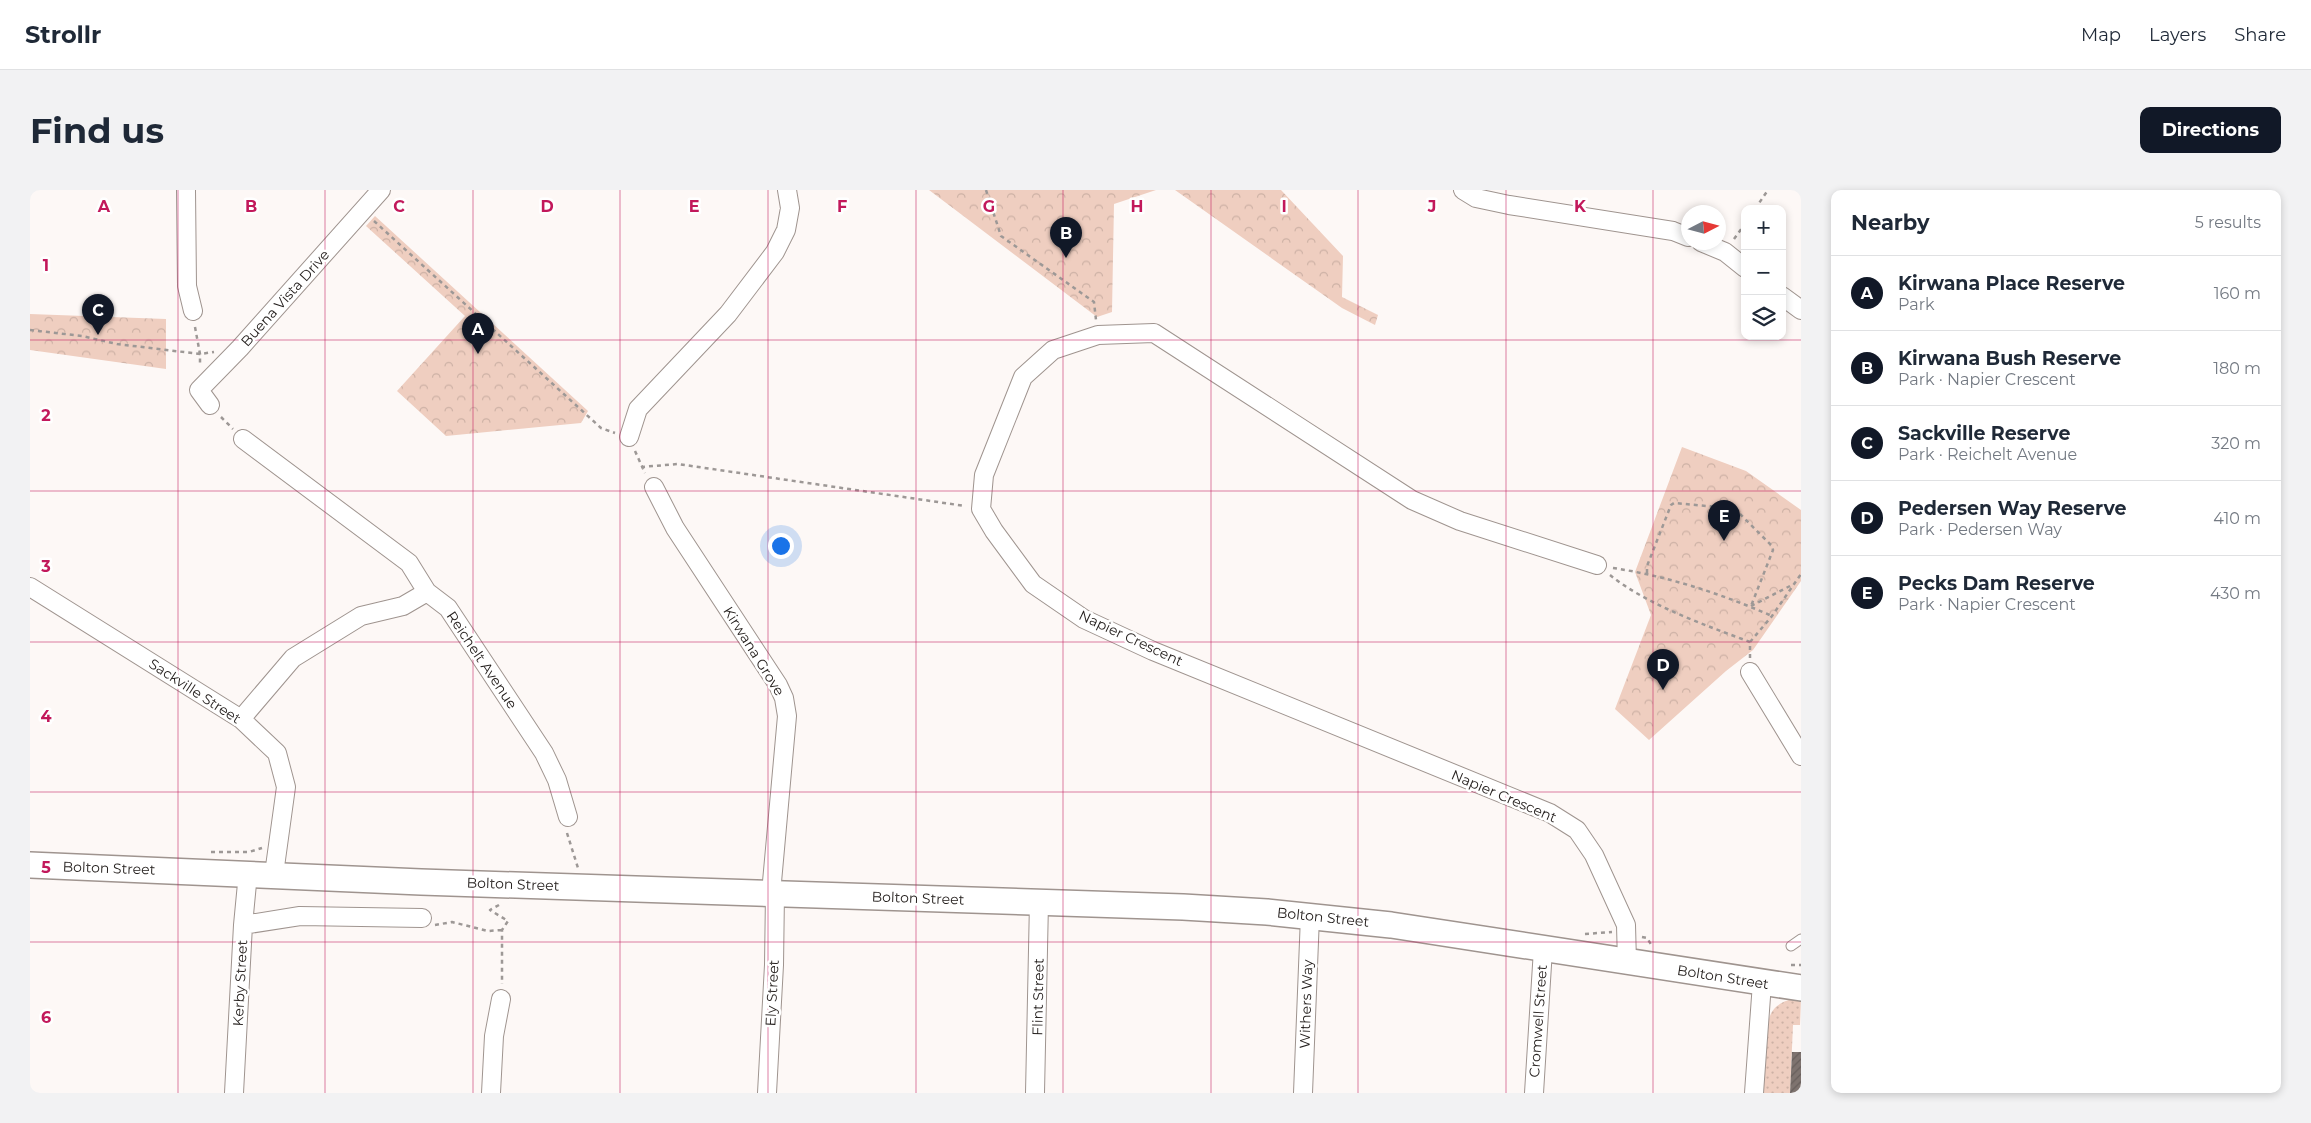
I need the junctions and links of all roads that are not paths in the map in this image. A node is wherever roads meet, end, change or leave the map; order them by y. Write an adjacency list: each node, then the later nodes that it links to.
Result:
1 (186, 190): 10 (street)
2 (381, 190): 11 (street, Buena Vista Drive)
3 (787, 190): 12 (street)
4 (1463, 190): 5 (street)
5 (1681, 234)
6 (1720, 250): 7 (street)
7 (1741, 265)
8 (1786, 299): 9 (street)
9 (1801, 310)
10 (192, 311)
11 (210, 405)
12 (629, 437)
13 (243, 439): 17 (street, Reichelt Avenue)
14 (654, 488): 25 (street, Kirwana Grove)
15 (1597, 565): 33 (street, Napier Crescent)
16 (30, 586): 19 (street, Sackville Street)
17 (427, 592): 19 (street); 21 (street, Reichelt Avenue)
18 (1750, 672): 20 (street)
19 (241, 719): 24 (street, Sackville Street)
20 (1801, 756)
21 (568, 817)
22 (30, 865): 23 (main road, Bolton Street)
23 (248, 873): 24 (main road, Bolton Street); 29 (street, Kerby Street)
24 (274, 874): 25 (main road, Bolton Street)
25 (773, 893): 26 (main road, Bolton Street); 39 (street, Ely Street)
26 (1039, 902): 27 (main road, Bolton Street); 40 (street, Flint Street)
27 (1310, 916): 32 (main road, Bolton Street); 41 (street, Withers Way)
28 (422, 918): 29 (street)
29 (243, 925): 37 (street, Kerby Street)
30 (1801, 939): 31 (lane)
31 (1791, 946)
32 (1543, 949): 33 (main road, Bolton Street); 42 (street, Cromwell Street)
33 (1627, 962): 34 (main road, Bolton Street)
34 (1762, 983): 35 (main road, Bolton Street); 43 (street)
35 (1801, 988)
36 (501, 999): 38 (street)
37 (234, 1093)
38 (491, 1093)
39 (767, 1093)
40 (1035, 1093)
41 (1303, 1093)
42 (1534, 1093)
43 (1754, 1093)

